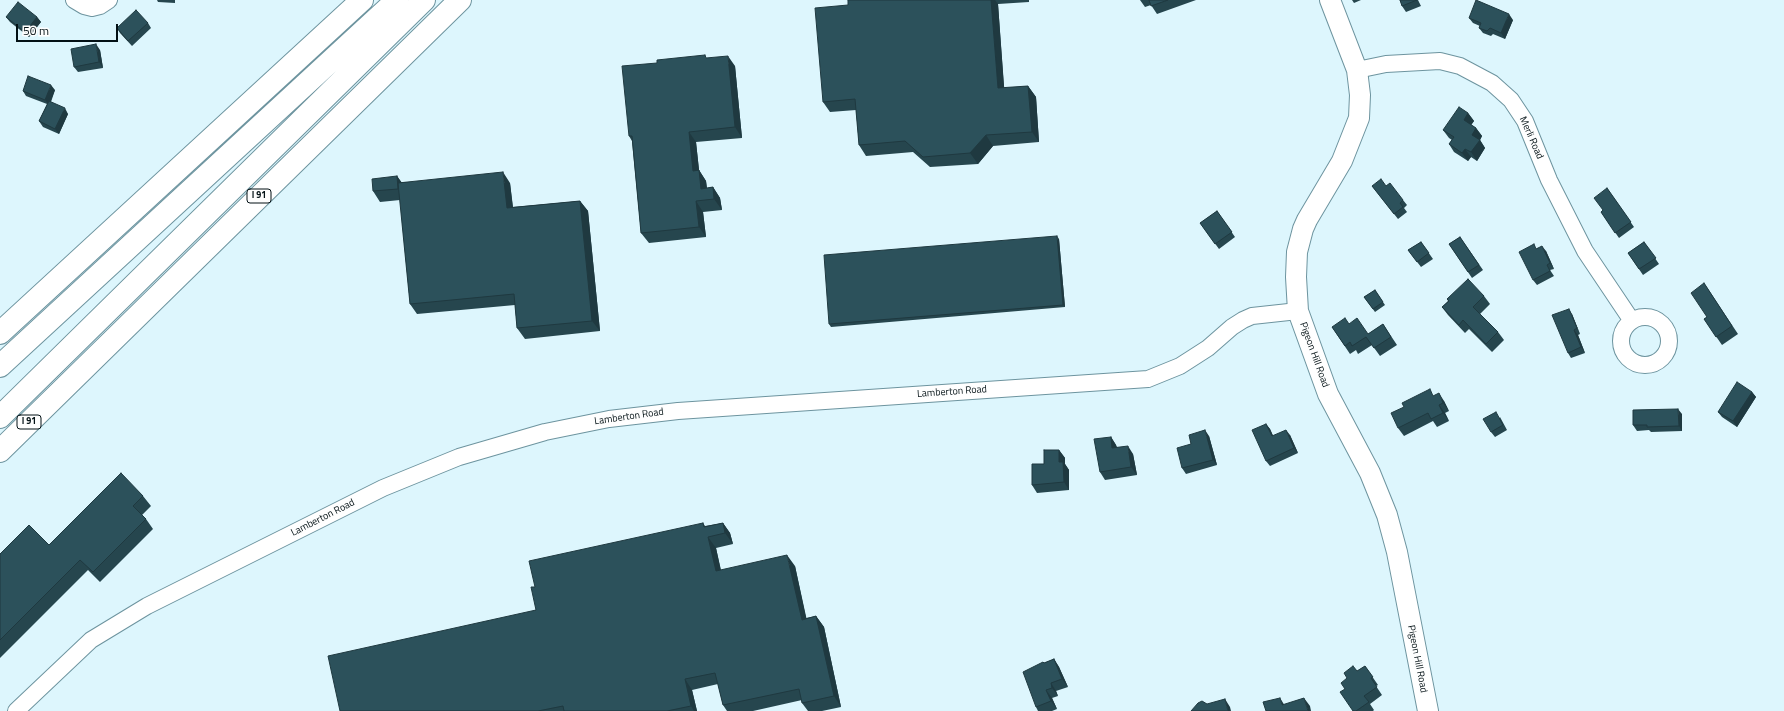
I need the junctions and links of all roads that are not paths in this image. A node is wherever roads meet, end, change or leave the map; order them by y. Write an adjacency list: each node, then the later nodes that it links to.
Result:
1 (74, 0): 2 (street)
2 (109, 0)
3 (362, 0): 11 (highway)
4 (397, 0): 12 (highway)
5 (424, 0): 15 (highway)
6 (460, 0): 18 (highway, I 91)
7 (1330, 0): 8 (street, Pigeon Hill Road)
8 (1357, 70): 9 (street, Pigeon Hill Road); 10 (street, Merli Road)
9 (1298, 311): 19 (street, Lamberton Road); 20 (street, Pigeon Hill Road)
10 (1632, 321)
11 (0, 333)
12 (31, 337): 13 (highway); 14 (highway)
13 (0, 366)
14 (0, 378)
15 (28, 388): 16 (highway); 17 (highway)
16 (0, 410)
17 (0, 416)
18 (0, 451)
19 (16, 711)
20 (1428, 711)

